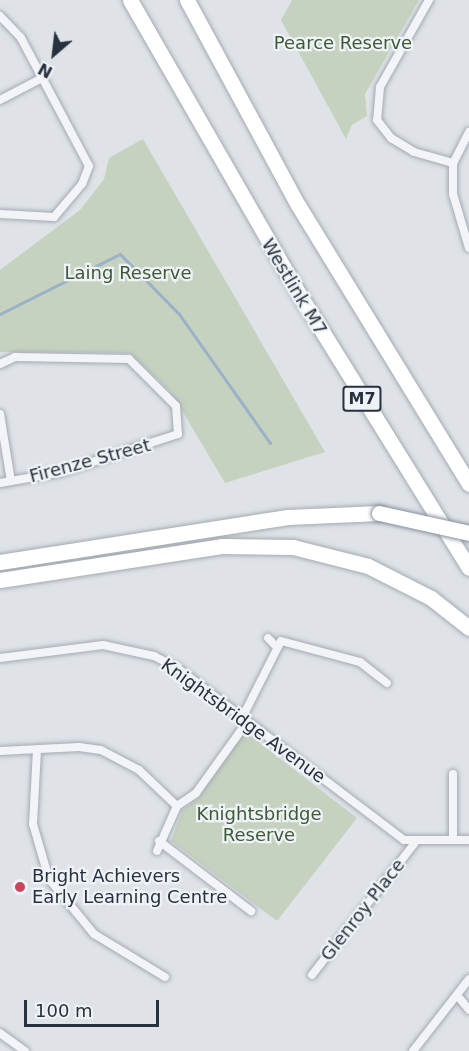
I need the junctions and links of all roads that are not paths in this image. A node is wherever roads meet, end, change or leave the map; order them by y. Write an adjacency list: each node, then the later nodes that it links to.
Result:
1 (130, 0): 18 (highway, Westlink M7 / M7)
2 (187, 0): 15 (highway, M7)
3 (429, 0): 8 (street)
4 (0, 16): 5 (street)
5 (42, 78): 6 (street); 9 (street)
6 (0, 100)
7 (469, 132): 8 (street)
8 (453, 163): 10 (street)
9 (0, 214)
10 (469, 248)
11 (0, 364): 13 (street, Firenze Street)
12 (0, 414): 13 (street)
13 (11, 481): 14 (street, Firenze Street)
14 (0, 483)
15 (469, 483)
16 (469, 533): 17 (highway, bridge)
17 (0, 562)
18 (469, 567)
19 (0, 580): 20 (highway)
20 (469, 628)
21 (268, 638): 22 (street)
22 (275, 645): 24 (street); 25 (street)
23 (0, 658): 25 (street, Knightsbridge Avenue)
24 (387, 683)
25 (244, 720): 29 (street); 33 (street, Knightsbridge Avenue)
26 (37, 750): 27 (street); 29 (street); 37 (street)
27 (0, 751)
28 (453, 774): 30 (street)
29 (177, 806): 32 (street)
30 (453, 838): 31 (street); 33 (street)
31 (469, 840)
32 (159, 841): 34 (street); 35 (street)
33 (414, 844): 36 (street, Glenroy Place)
34 (157, 851)
35 (251, 911)
36 (312, 975)
37 (165, 977)
38 (469, 979): 39 (street)
39 (457, 995): 40 (street); 43 (street)
40 (469, 1010)
41 (0, 1033): 42 (street)
42 (25, 1051)
43 (413, 1051)

